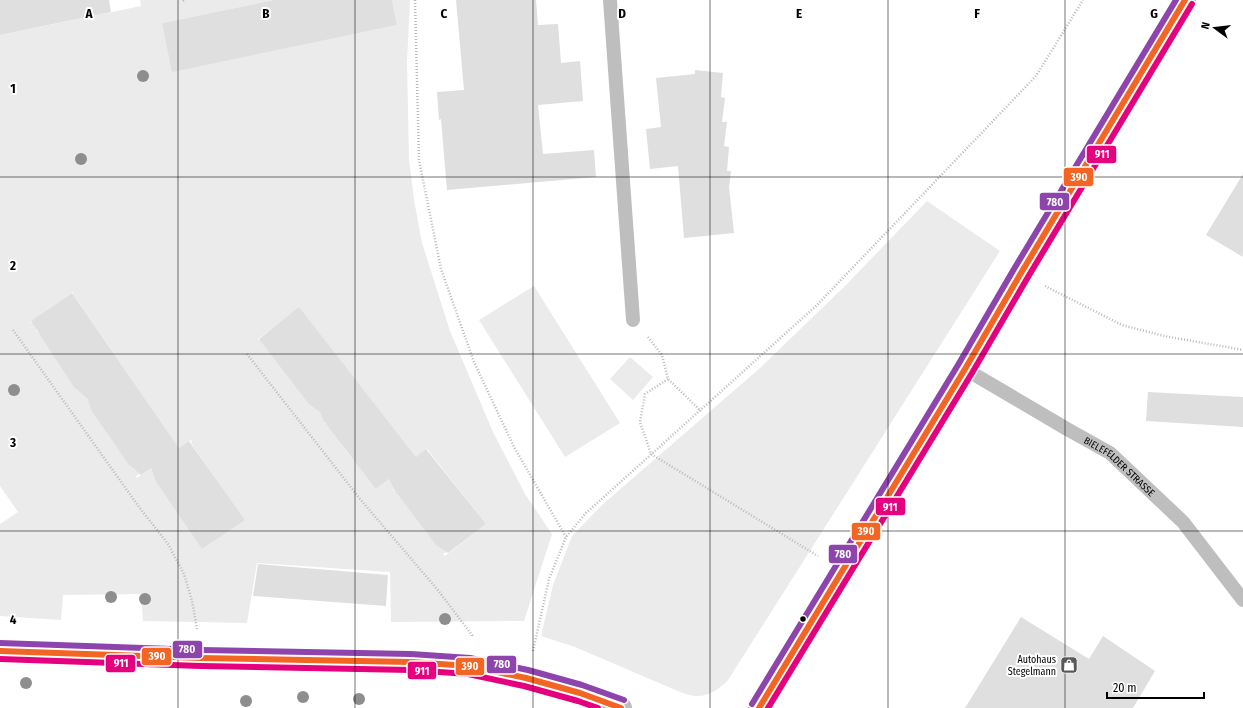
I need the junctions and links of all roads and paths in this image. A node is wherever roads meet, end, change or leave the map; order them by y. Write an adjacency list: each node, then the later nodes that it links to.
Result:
1 (415, 0): 14 (path)
2 (610, 0): 6 (lane)
3 (1083, 0): 12 (path)
4 (1185, 0): 5 (main road)
5 (1021, 273): 8 (path); 10 (main road)
6 (633, 320): 11 (path)
7 (13, 330): 18 (path)
8 (1243, 350)
9 (247, 354): 19 (path)
10 (965, 369): 15 (main road); 16 (lane, BIELEFELDER STRASSE)
11 (668, 379): 12 (path); 13 (path)
12 (701, 411): 13 (path)
13 (651, 454): 14 (path); 15 (path)
14 (566, 537): 20 (path)
15 (843, 570): 22 (main road)
16 (1243, 600)
17 (0, 651): 18 (street)
18 (201, 658): 19 (street)
19 (469, 666): 20 (street)
20 (526, 678): 21 (street)
21 (621, 708)
22 (759, 708)

